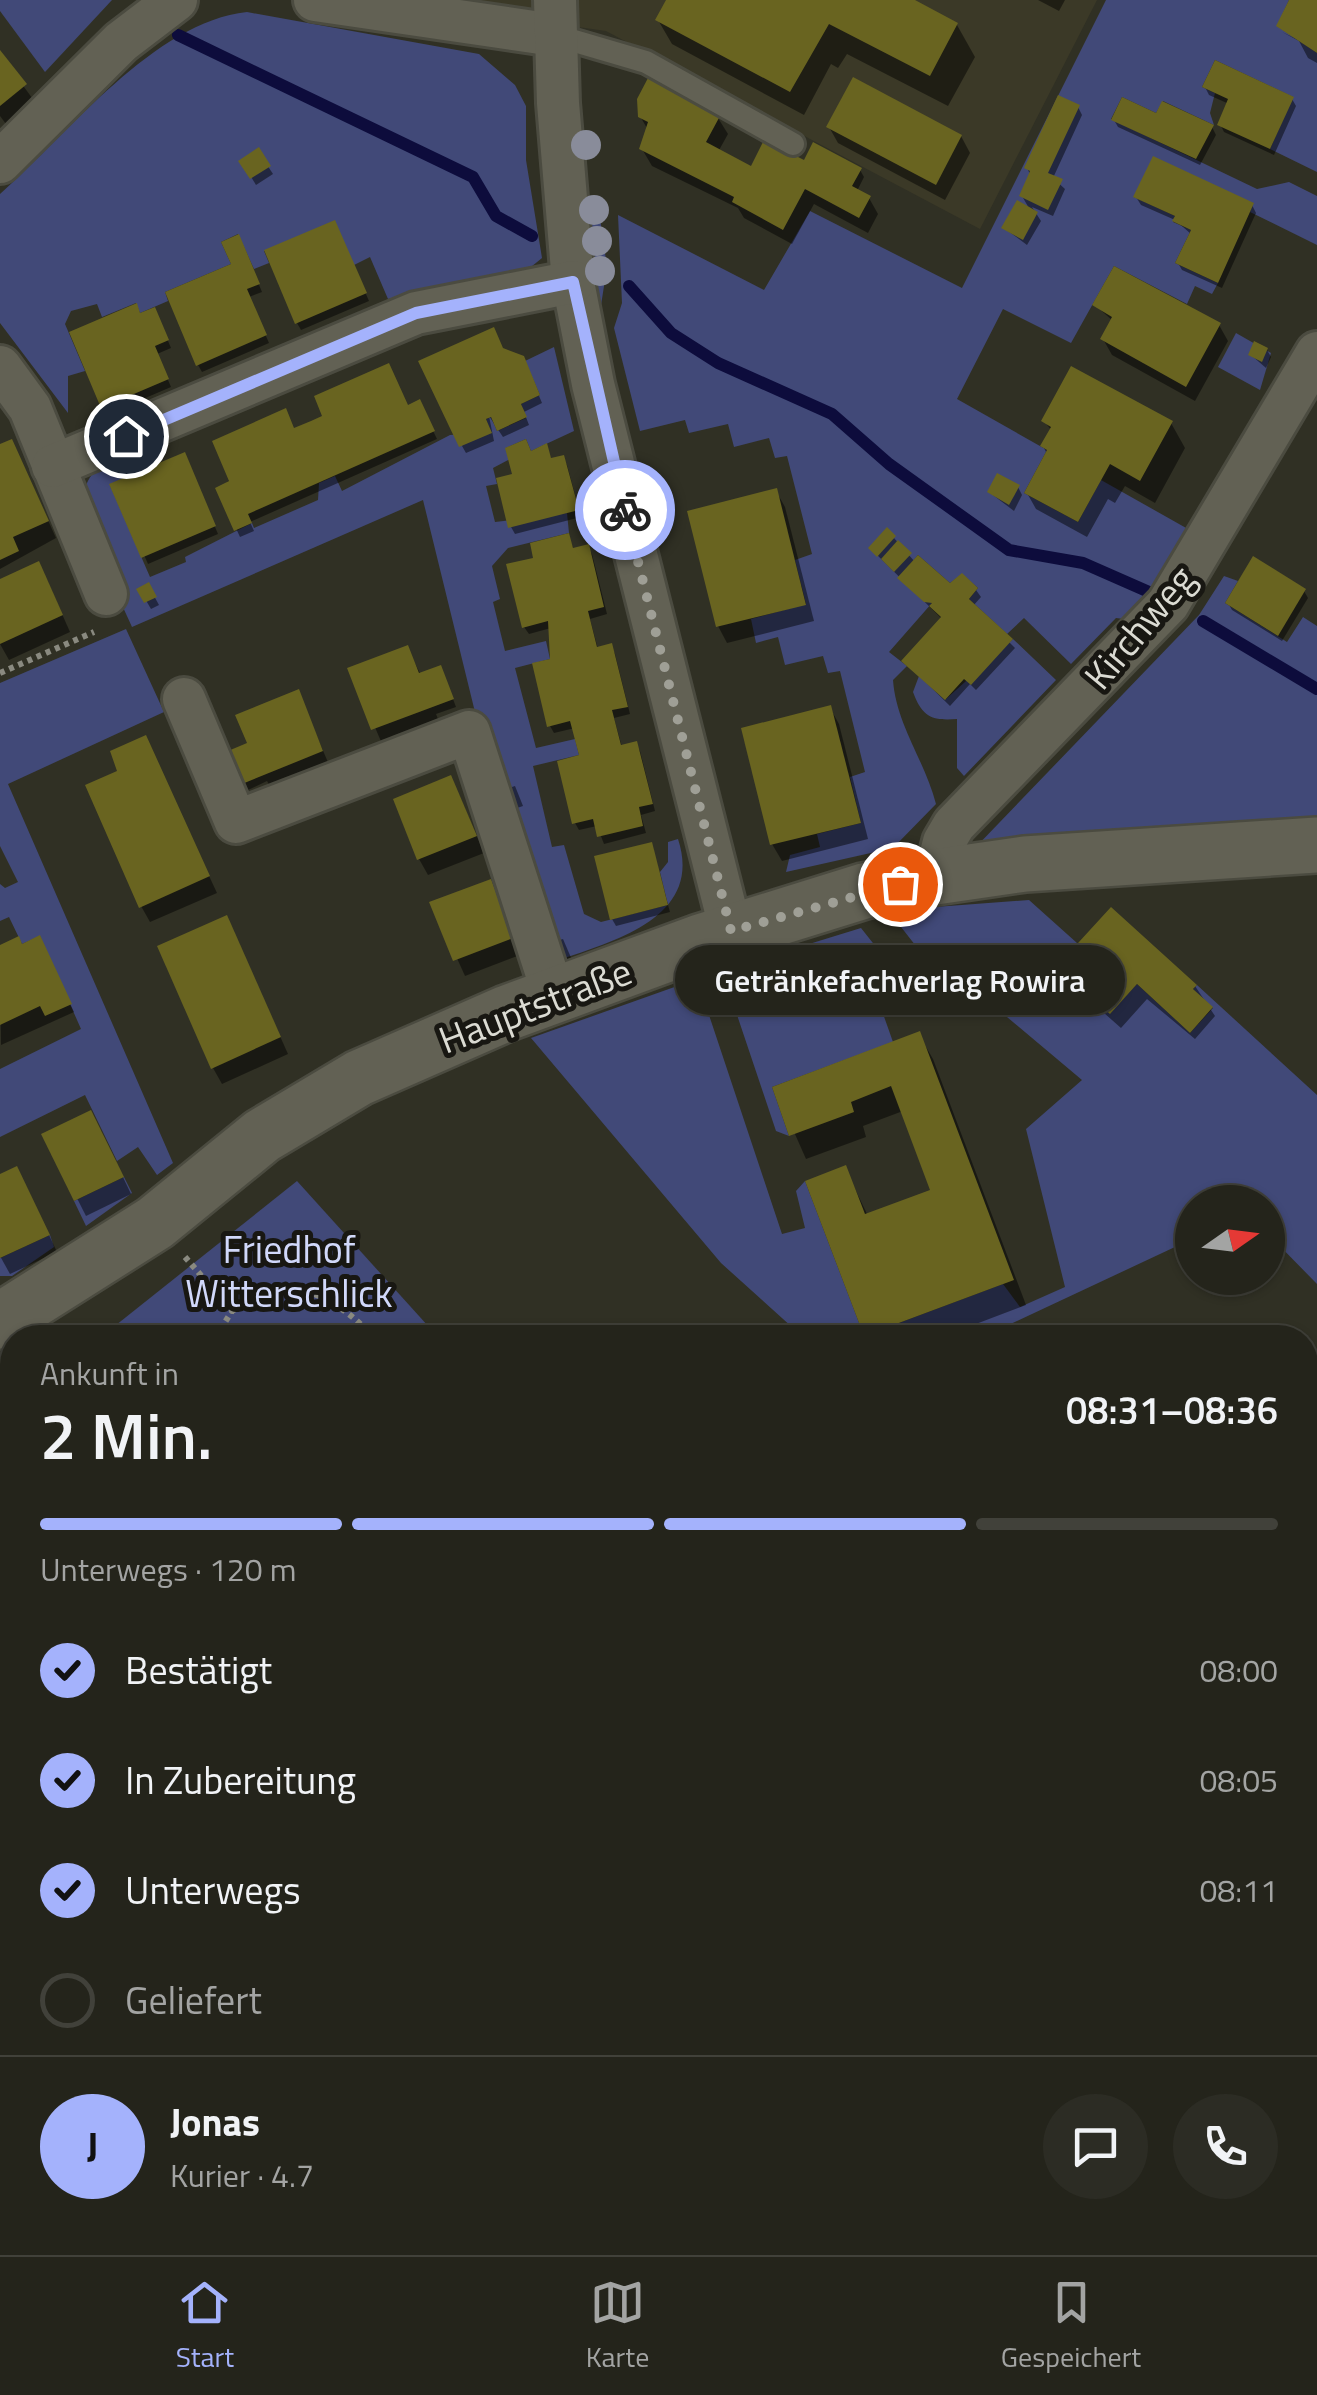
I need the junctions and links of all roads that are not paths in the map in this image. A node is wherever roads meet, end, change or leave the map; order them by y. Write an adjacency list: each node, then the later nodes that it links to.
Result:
1 (176, 0): 5 (street)
2 (315, 0): 3 (street)
3 (554, 18): 4 (lane); 6 (street)
4 (794, 144)
5 (0, 162)
6 (573, 282): 9 (street); 14 (street)
7 (1317, 353): 13 (street, Kirchweg)
8 (0, 367): 9 (street)
9 (54, 466): 10 (street)
10 (106, 594)
11 (184, 699): 15 (street)
12 (1317, 845): 13 (main road, Hauptstraße)
13 (935, 877): 14 (main road, Hauptstraße)
14 (731, 931): 15 (main road, Hauptstraße)
15 (554, 996): 16 (main road, Hauptstraße)
16 (0, 1321)

